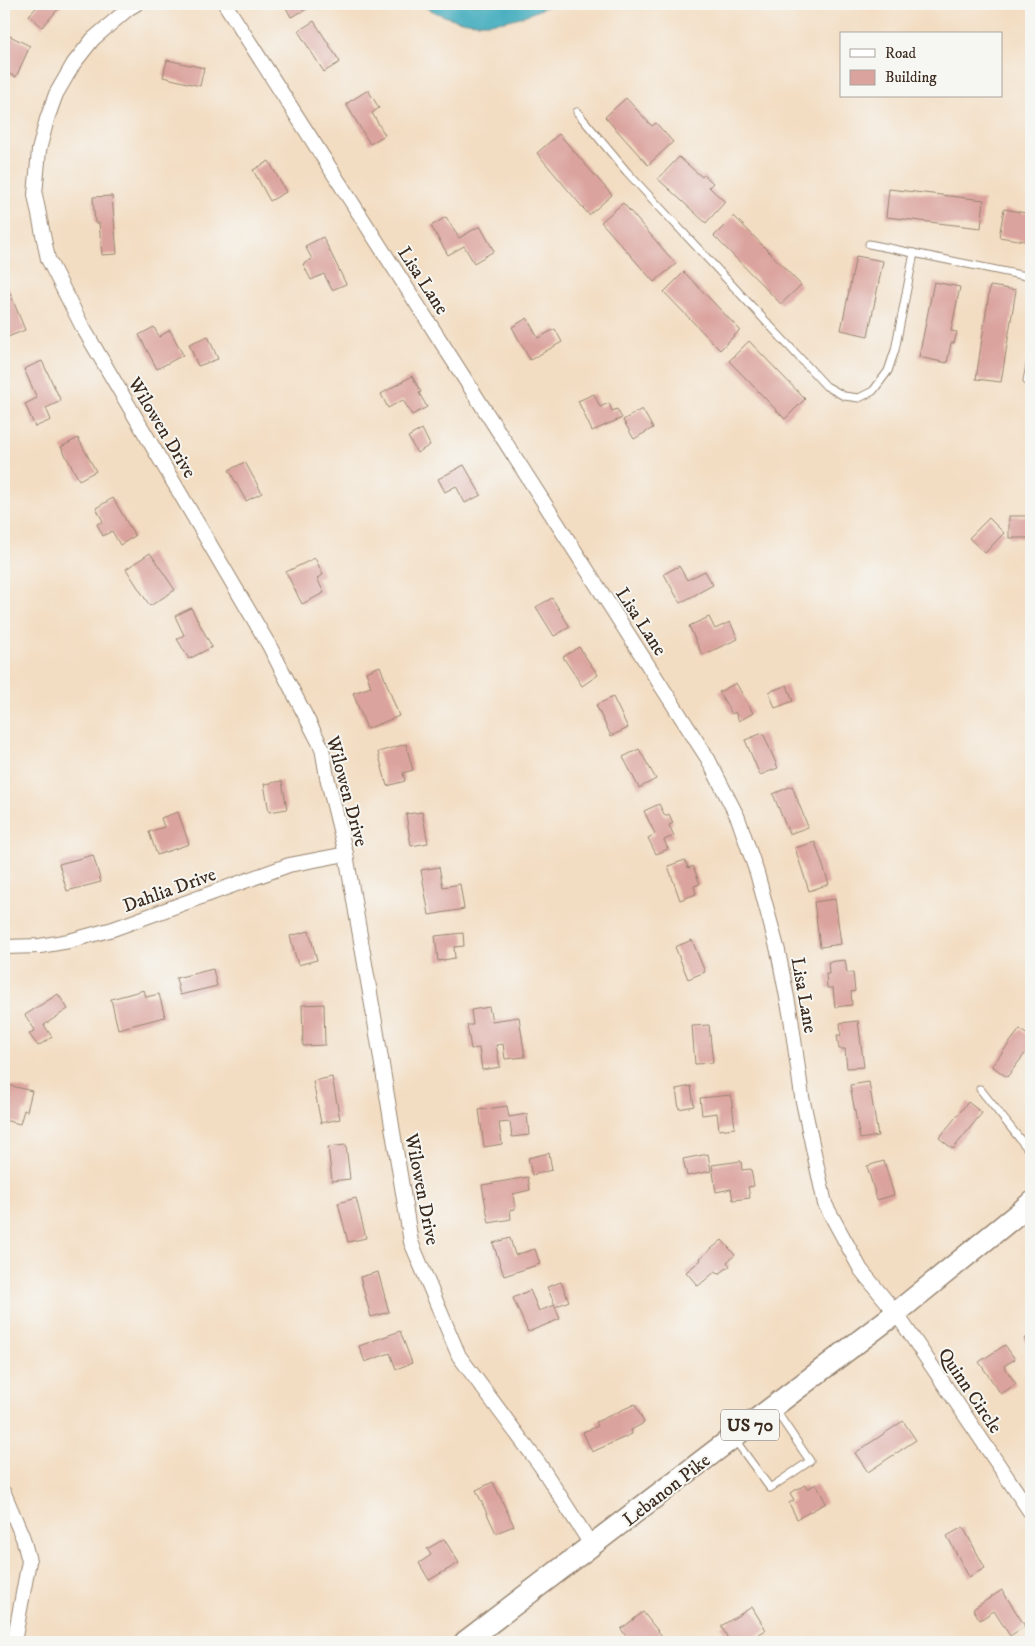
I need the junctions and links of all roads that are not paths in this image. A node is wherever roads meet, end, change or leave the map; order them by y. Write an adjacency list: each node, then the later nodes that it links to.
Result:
1 (136, 4): 9 (street, Wilowen Drive)
2 (225, 4): 14 (street, Lisa Lane)
3 (577, 112): 5 (lane)
4 (869, 244): 5 (lane)
5 (914, 254): 6 (lane)
6 (1031, 277)
7 (1031, 360): 8 (lane)
8 (1027, 381)
9 (346, 854): 10 (street, Dahlia Drive); 19 (street, Wilowen Drive)
10 (4, 947)
11 (980, 1089): 12 (lane)
12 (1031, 1153)
13 (1031, 1203): 14 (main road, Lebanon Pike / US 70)
14 (896, 1313): 15 (main road, Lebanon Pike / US 70); 18 (street, Quinn Circle)
15 (774, 1407): 16 (main road, Lebanon Pike / US 70); 16 (lane)
16 (734, 1437): 19 (main road, Lebanon Pike / US 70)
17 (4, 1493): 20 (street)
18 (1031, 1513)
19 (592, 1546): 21 (main road, Lebanon Pike / US 70)
20 (14, 1642)
21 (465, 1642)

